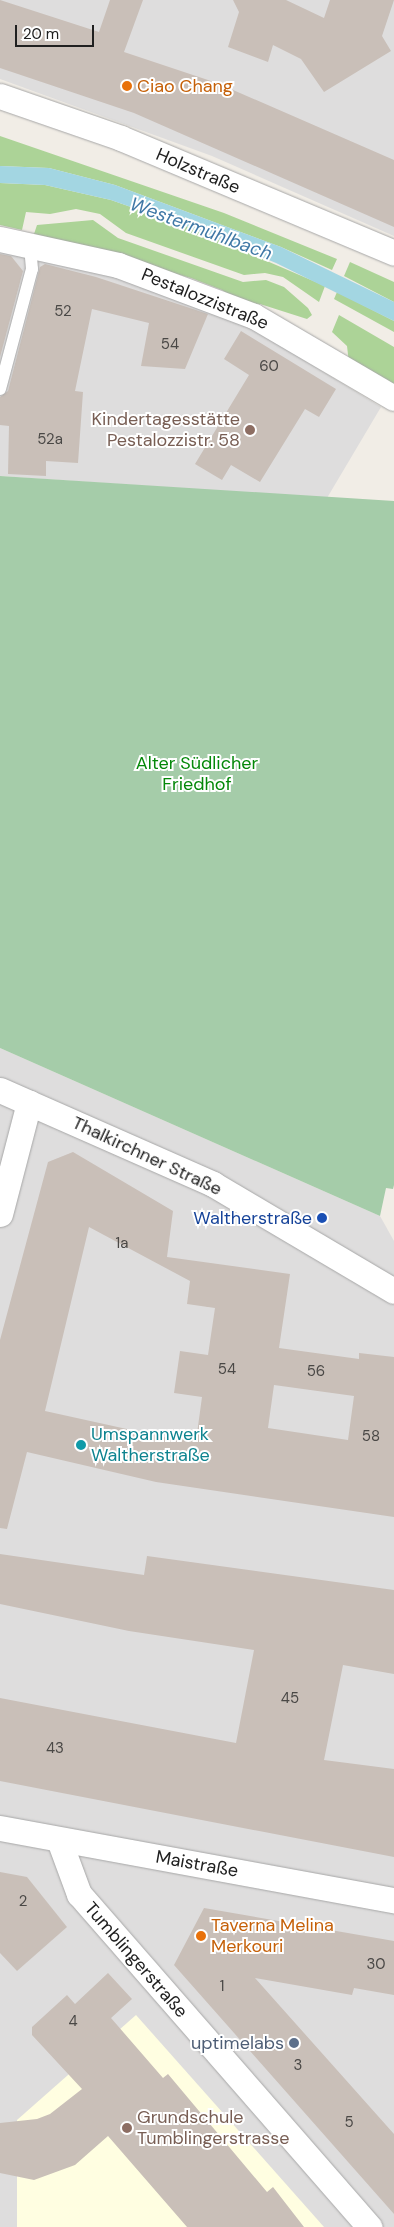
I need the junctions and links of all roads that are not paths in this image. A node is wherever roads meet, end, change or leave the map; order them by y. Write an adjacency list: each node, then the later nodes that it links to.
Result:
1 (0, 96): 4 (street, Holzstraße)
2 (0, 239): 3 (street, Pestalozzistraße)
3 (30, 245): 5 (lane); 6 (street, Pestalozzistraße)
4 (394, 253)
5 (0, 390)
6 (394, 398)
7 (0, 1090): 8 (street, Thalkirchner Straße)
8 (29, 1103): 9 (street); 10 (street, Thalkirchner Straße)
9 (0, 1214)
10 (394, 1291)
11 (0, 1828): 12 (street, Maistraße)
12 (59, 1840): 13 (street, Maistraße); 14 (street, Tumblingerstraße)
13 (394, 1900)
14 (369, 2227)

